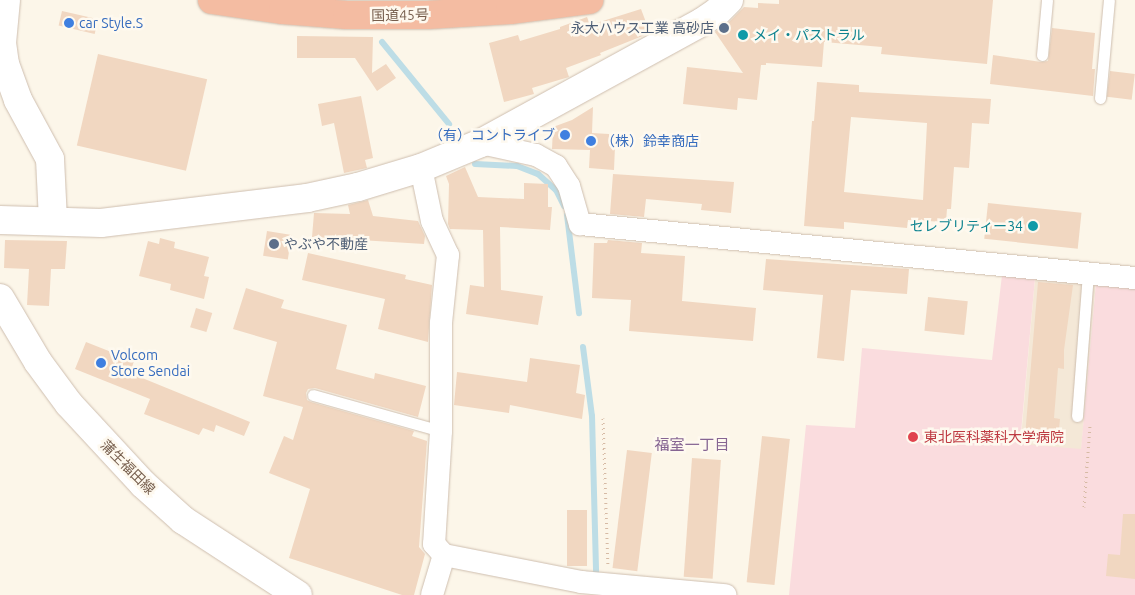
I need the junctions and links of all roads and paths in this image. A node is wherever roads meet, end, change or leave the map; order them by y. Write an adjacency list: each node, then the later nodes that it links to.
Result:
1 (6, 0): 13 (street)
2 (212, 0): 7 (highway, 国道45号)
3 (589, 0): 7 (highway, 国道45号)
4 (729, 0): 10 (street)
5 (1047, 0): 8 (lane)
6 (1109, 0): 9 (lane)
7 (216, 1)
8 (1042, 55)
9 (1100, 98)
10 (481, 143): 11 (street); 14 (street)
11 (421, 168): 13 (street); 20 (street)
12 (0, 220): 13 (street)
13 (53, 221)
14 (1088, 274): 15 (street); 18 (lane)
15 (1135, 278)
16 (0, 298): 23 (street, 蒲生福田線)
17 (313, 395): 20 (lane)
18 (1077, 416)
19 (603, 418): 22 (path)
20 (441, 431): 21 (street)
21 (444, 554): 22 (street); 24 (street)
22 (609, 585): 25 (street)
23 (298, 595)
24 (432, 595)
25 (725, 595)

